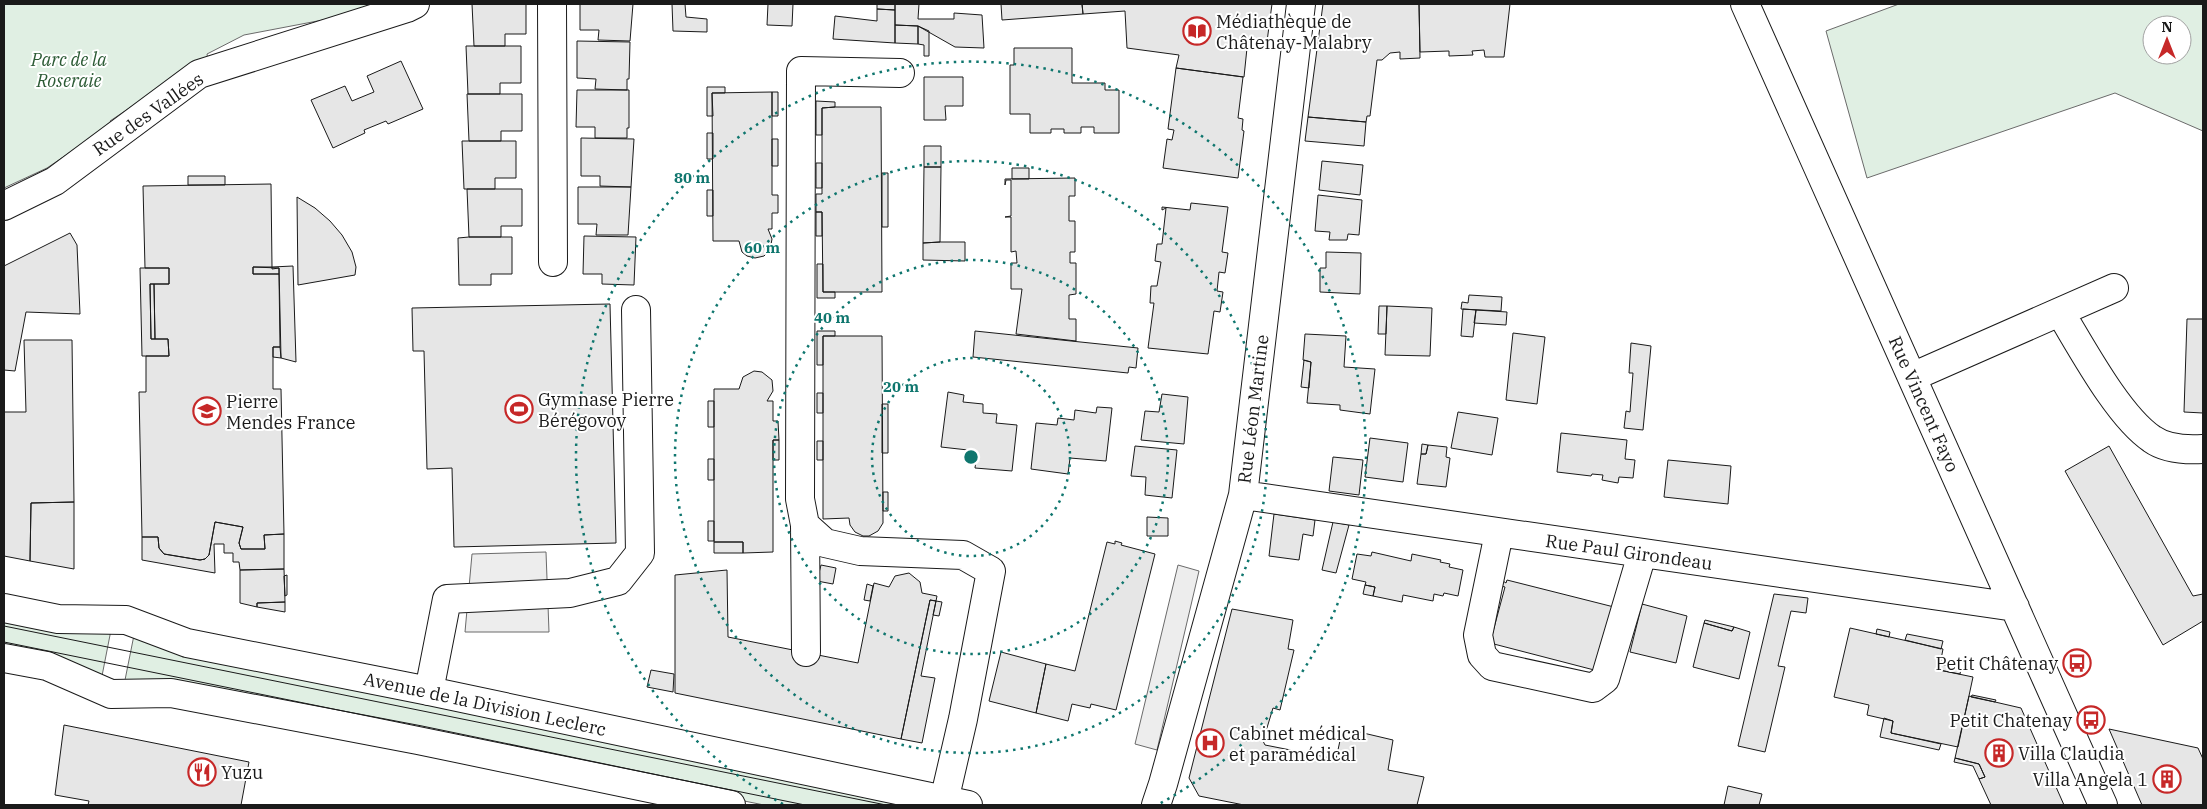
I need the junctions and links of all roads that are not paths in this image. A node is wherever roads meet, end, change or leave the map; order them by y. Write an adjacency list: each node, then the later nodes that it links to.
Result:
1 (415, 4): 6 (street, Rue des Vallées)
2 (552, 4): 7 (street)
3 (1301, 4): 13 (street, Rue Léon Martine)
4 (1745, 4): 11 (street, Rue Vincent Fayo)
5 (900, 73): 14 (street)
6 (4, 206)
7 (553, 262)
8 (2114, 288): 10 (street)
9 (636, 310): 21 (street)
10 (2060, 312): 11 (street); 12 (street)
11 (1912, 378): 18 (street, Rue Vincent Fayo)
12 (2203, 449)
13 (1242, 496): 15 (street, Rue Paul Girondeau); 24 (street, Rue Léon Martine)
14 (805, 525): 19 (street); 22 (street)
15 (1499, 533): 16 (street, Rue Paul Girondeau); 16 (street)
16 (1642, 554): 18 (street, Rue Paul Girondeau)
17 (4, 608): 21 (street, Avenue de la Division Leclerc)
18 (2015, 608): 25 (street, Rue Vincent Fayo)
19 (806, 652)
20 (4, 658): 23 (street)
21 (429, 691): 22 (street, Avenue de la Division Leclerc)
22 (956, 803)
23 (730, 805)
24 (1156, 805)
25 (2103, 805)

